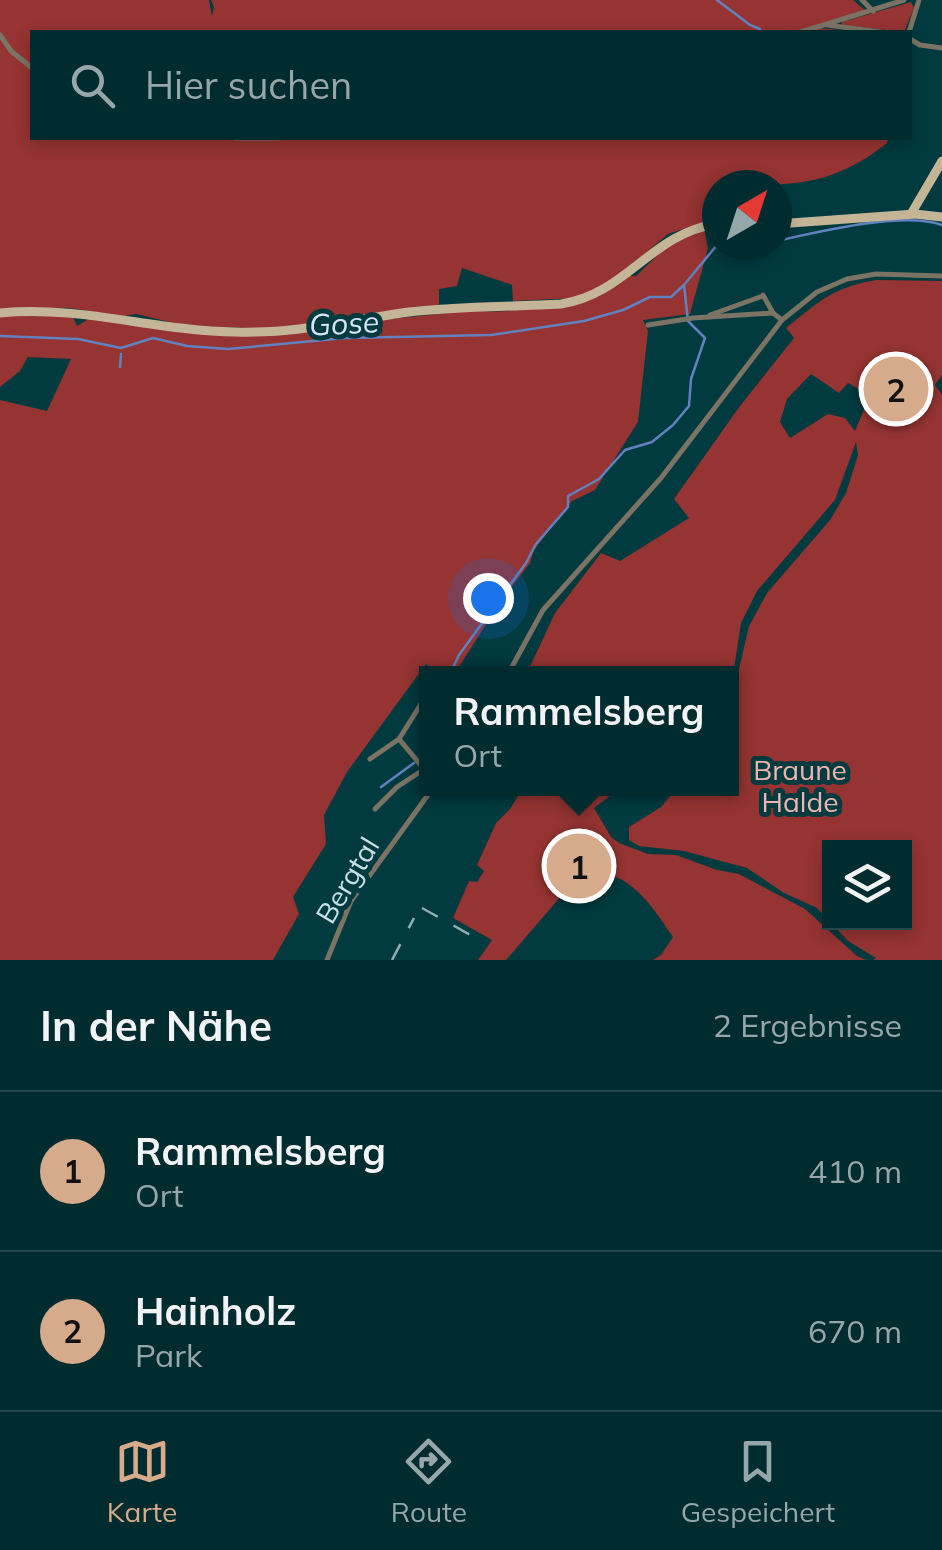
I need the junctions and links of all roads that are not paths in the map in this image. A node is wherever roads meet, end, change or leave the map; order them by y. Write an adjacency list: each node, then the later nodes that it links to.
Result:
1 (862, 0): 4 (street)
2 (904, 0): 4 (street)
3 (919, 0): 8 (street)
4 (873, 11): 5 (street)
5 (824, 25): 6 (street); 7 (street)
6 (808, 30)
7 (864, 30)
8 (911, 30)
9 (0, 36): 12 (street)
10 (912, 39): 11 (street)
11 (942, 48)
12 (30, 66)
13 (941, 167): 14 (main road)
14 (921, 198): 15 (main road); 16 (main road)
15 (913, 214): 16 (main road); 17 (main road)
16 (938, 216)
17 (792, 223)
18 (702, 227): 20 (main road)
19 (942, 276): 23 (street)
20 (0, 313)
21 (773, 313): 22 (street); 22 (street); 23 (street)
22 (702, 317): 24 (street)
23 (782, 320): 25 (street)
24 (648, 325)
25 (512, 666)
26 (419, 707): 27 (street)
27 (399, 738): 28 (street); 29 (street)
28 (370, 759)
29 (419, 761)
30 (419, 772): 32 (street)
31 (428, 796): 33 (street, Bergtal)
32 (376, 809)
33 (327, 960)

